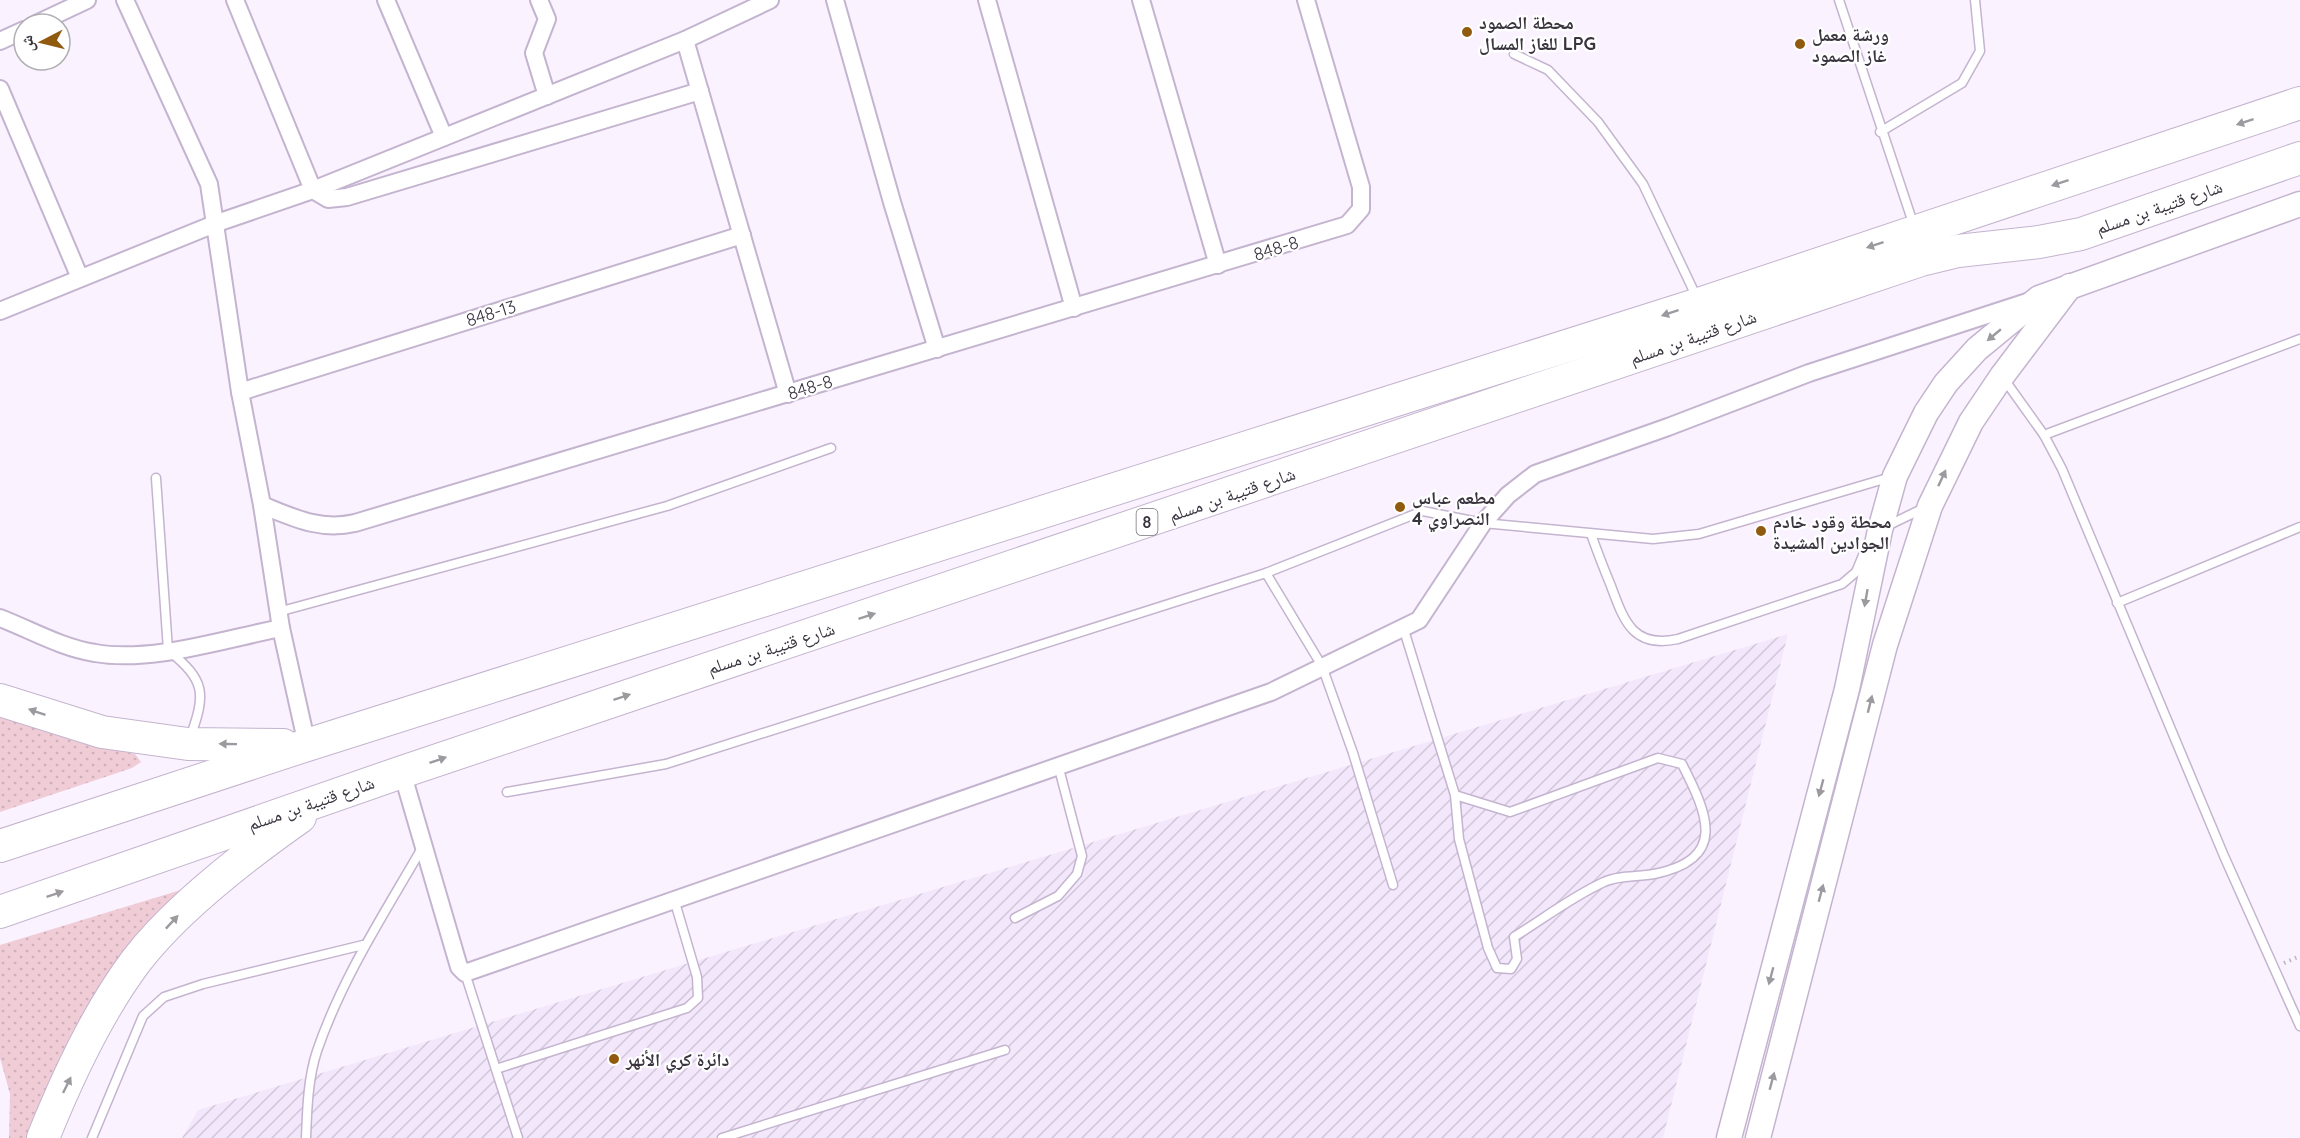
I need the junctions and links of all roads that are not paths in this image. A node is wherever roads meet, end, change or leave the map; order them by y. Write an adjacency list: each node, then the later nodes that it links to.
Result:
1 (87, 0): 13 (street)
2 (125, 0): 25 (street)
3 (236, 0): 23 (street)
4 (386, 0): 21 (street)
5 (539, 0): 18 (street)
6 (770, 0): 14 (street)
7 (835, 0): 36 (street)
8 (987, 0): 33 (street)
9 (1141, 0): 28 (street)
10 (1306, 0): 28 (street, 848-8)
11 (1839, 0): 20 (lane)
12 (1975, 0): 20 (lane)
13 (62, 12)
14 (685, 40): 17 (street); 18 (street)
15 (1514, 54): 32 (lane)
16 (0, 89): 29 (street)
17 (700, 91): 23 (street); 27 (street)
18 (547, 96): 21 (street)
19 (2300, 103): 26 (highway, شارع قتيبة بن مسلم / 8, one-way to 26)
20 (1880, 132): 26 (lane)
21 (444, 137): 23 (street)
22 (2300, 158): 61 (highway, شارع قتيبة بن مسلم / 8, one-way to 22)
23 (313, 190): 25 (street)
24 (2300, 204): 30 (street)
25 (217, 224): 29 (street); 38 (street)
26 (1916, 232): 32 (highway, شارع قتيبة بن مسلم / 8, one-way to 32)
27 (742, 235): 38 (street, 848-13); 39 (street)
28 (1218, 265): 33 (street, 848-8)
29 (80, 278): 34 (street)
30 (2070, 286): 31 (street); 37 (street)
31 (2039, 298): 42 (street, one-way to 42); 46 (street)
32 (1699, 304): 59 (highway, شارع قتيبة بن مسلم / 8, one-way to 59)
33 (1074, 308): 36 (street, 848-8)
34 (0, 311)
35 (2300, 339): 40 (lane)
36 (937, 349): 39 (street, 848-8)
37 (2002, 376): 40 (lane); 45 (street, one-way to 37)
38 (240, 392): 44 (street)
39 (788, 394): 44 (street, 848-8)
40 (2044, 435): 51 (lane)
41 (831, 448): 53 (lane)
42 (1894, 476): 48 (street); 49 (lane)
43 (156, 478): 55 (lane)
44 (262, 505): 53 (street)
45 (1930, 506): 48 (lane); 82 (street, one-way to 45)
46 (1483, 524): 49 (lane); 50 (lane); 54 (street)
47 (2300, 527): 51 (lane)
48 (1880, 530): 49 (lane); 81 (street, one-way to 81)
49 (1591, 534)
50 (1266, 573): 56 (lane); 62 (lane)
51 (2117, 603): 73 (lane)
52 (0, 618): 55 (street)
53 (279, 620): 55 (street); 59 (street)
54 (1403, 627): 56 (street); 63 (lane)
55 (168, 650): 58 (lane)
56 (1322, 666): 60 (street); 67 (lane)
57 (0, 700): 58 (highway, one-way to 57)
58 (188, 744): 59 (highway, one-way to 58)
59 (307, 745): 65 (highway, شارع قتيبة بن مسلم / 8)
60 (1058, 765): 68 (street); 70 (lane)
61 (402, 772): 64 (highway, شارع قتيبة بن مسلم / 8); 66 (street)
62 (507, 792)
63 (1455, 795): 63 (lane)
64 (327, 798): 69 (highway, شارع قتيبة بن مسلم / 8, one-way to 64); 76 (highway, one-way to 64)
65 (0, 846)
66 (423, 846): 71 (lane); 72 (street)
67 (1393, 885)
68 (674, 899): 72 (street); 75 (lane)
69 (0, 912)
70 (1015, 918)
71 (363, 945): 77 (lane); 78 (lane)
72 (465, 973): 75 (lane)
73 (2300, 1026)
74 (1005, 1050): 80 (lane)
75 (496, 1070): 79 (lane)
76 (43, 1138)
77 (92, 1138)
78 (306, 1138)
79 (518, 1138)
80 (722, 1138)
81 (1729, 1138)
82 (1758, 1138)

